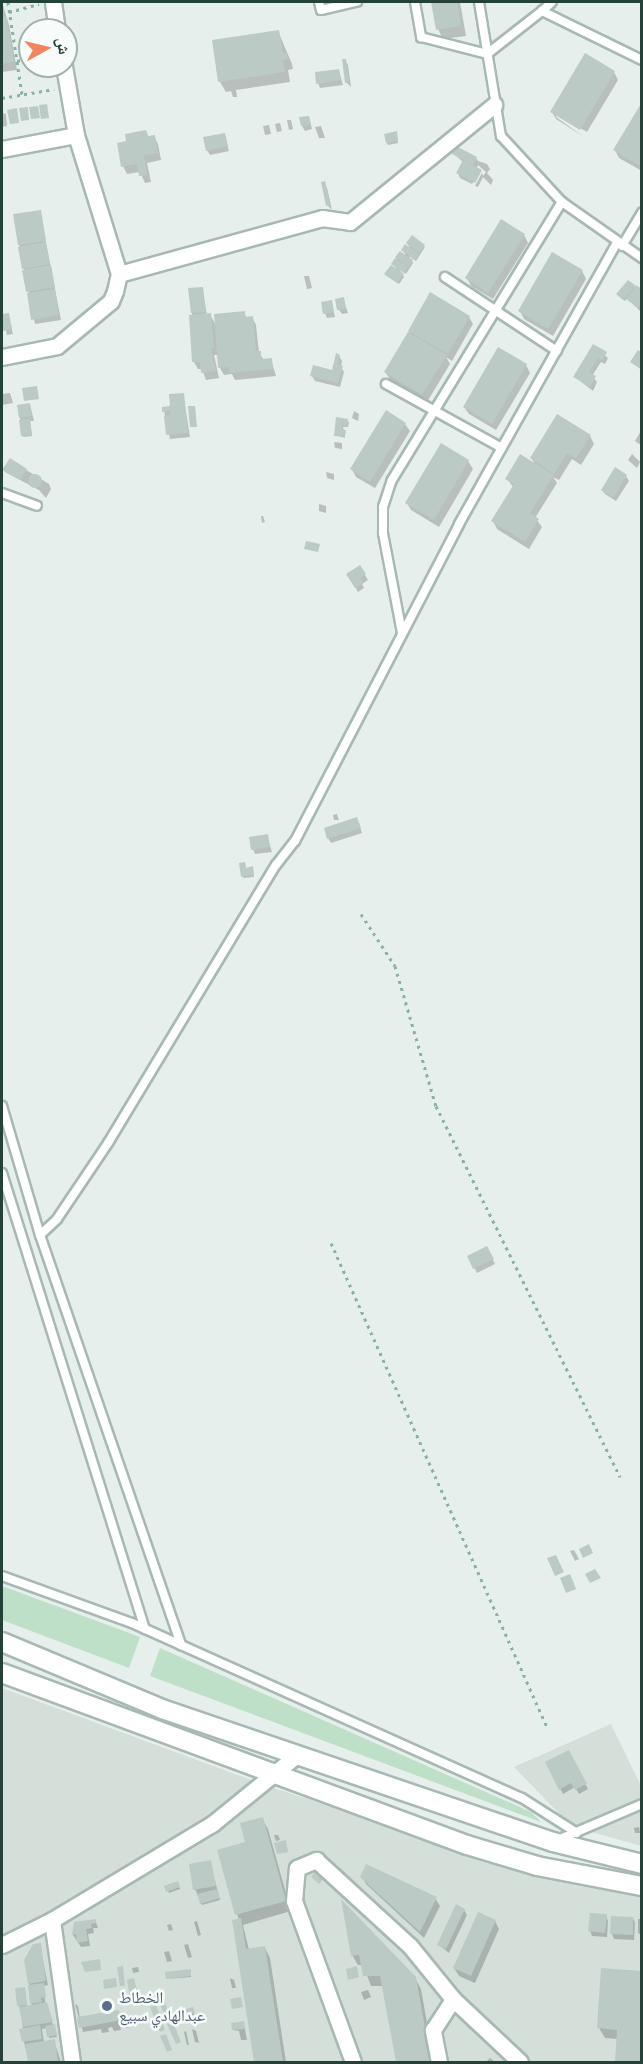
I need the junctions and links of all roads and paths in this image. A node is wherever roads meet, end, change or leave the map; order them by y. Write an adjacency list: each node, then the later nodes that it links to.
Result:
1 (8, 2): 10 (path)
2 (46, 2): 10 (path)
3 (52, 2): 11 (street)
4 (319, 2): 5 (lane)
5 (357, 2)
6 (415, 2): 12 (lane)
7 (479, 2): 12 (lane)
8 (552, 2): 9 (lane)
9 (542, 11): 12 (lane); 13 (lane)
10 (9, 12): 14 (path)
11 (55, 18)
12 (486, 54): 19 (lane)
13 (642, 60)
14 (17, 62): 17 (path)
15 (66, 78): 16 (street)
16 (67, 86): 17 (path); 20 (street)
17 (22, 95): 18 (path)
18 (2, 99)
19 (494, 105): 22 (lane); 26 (street)
20 (76, 135): 21 (street); 26 (street)
21 (2, 149)
22 (562, 202): 24 (lane); 28 (lane)
23 (642, 213): 24 (lane)
24 (619, 244): 25 (lane); 29 (lane)
25 (642, 258)
26 (119, 274): 30 (street)
27 (445, 277): 28 (lane)
28 (495, 310): 29 (lane); 32 (lane)
29 (557, 351): 33 (lane)
30 (2, 357)
31 (386, 384): 32 (lane)
32 (434, 411): 33 (lane); 36 (lane)
33 (502, 448): 36 (lane)
34 (2, 493): 35 (lane)
35 (37, 506)
36 (402, 633): 40 (lane)
37 (361, 914): 42 (path)
38 (2, 1106): 40 (lane)
39 (2, 1173): 44 (lane)
40 (40, 1236): 46 (lane)
41 (331, 1243): 48 (path)
42 (620, 1477)
43 (2, 1576): 44 (lane)
44 (145, 1629): 46 (lane)
45 (2, 1642): 49 (main road)
46 (181, 1645): 52 (lane)
47 (2, 1673): 50 (main road)
48 (547, 1727)
49 (297, 1755): 50 (street); 53 (main road)
50 (275, 1773): 55 (main road); 56 (street)
51 (642, 1804): 52 (lane)
52 (577, 1833): 53 (lane)
53 (553, 1842): 54 (main road)
54 (642, 1864)
55 (642, 1886)
56 (52, 1920): 57 (street); 59 (street)
57 (2, 1946)
58 (453, 2000): 60 (street); 61 (street); 62 (street)
59 (72, 2062)
60 (354, 2062)
61 (439, 2062)
62 (519, 2062)

